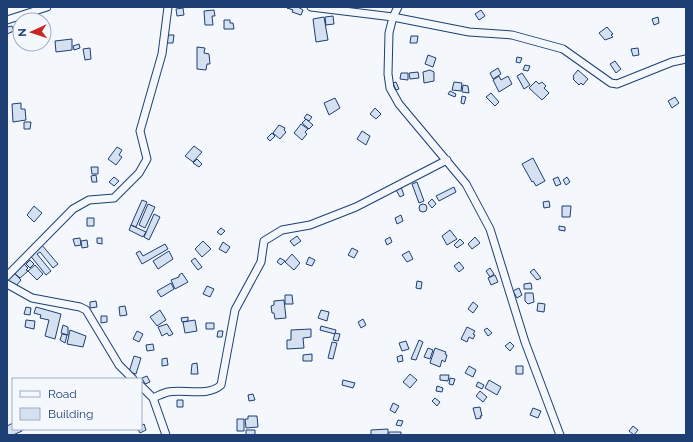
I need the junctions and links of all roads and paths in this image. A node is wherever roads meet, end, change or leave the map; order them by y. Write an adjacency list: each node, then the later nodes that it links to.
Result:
1 (47, 7): 6 (street)
2 (168, 7): 9 (street)
3 (311, 7): 5 (street)
4 (398, 7): 5 (street)
5 (393, 17): 7 (street); 8 (street)
6 (7, 20)
7 (686, 59)
8 (447, 160): 13 (street); 15 (street)
9 (7, 276)
10 (7, 284): 11 (street)
11 (132, 378)
12 (142, 387): 13 (street)
13 (153, 398): 14 (street)
14 (166, 435)
15 (560, 435)

